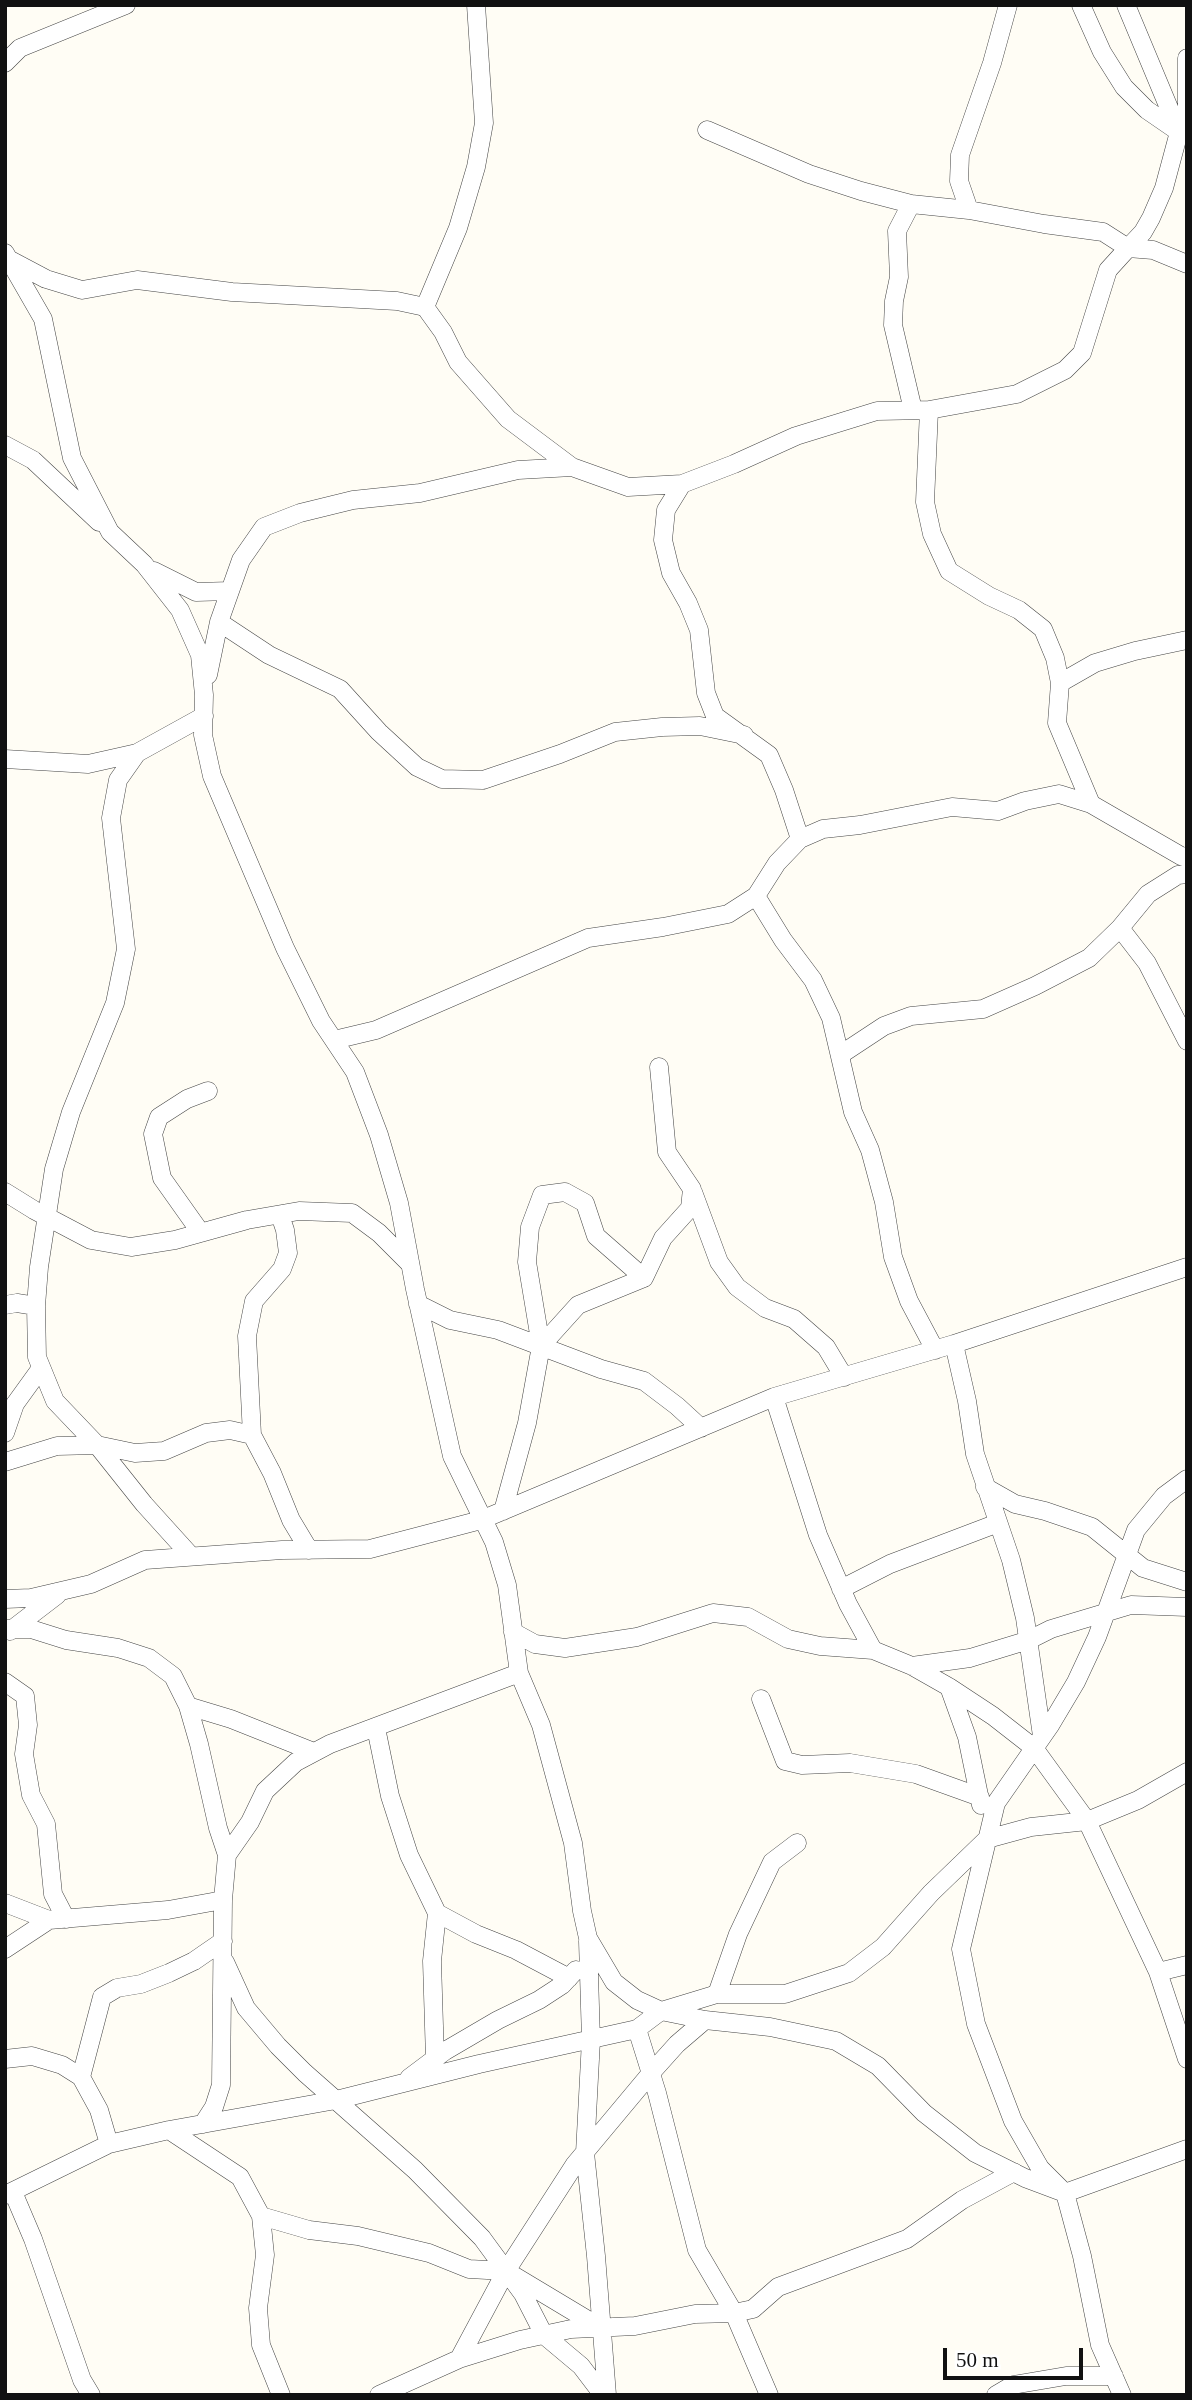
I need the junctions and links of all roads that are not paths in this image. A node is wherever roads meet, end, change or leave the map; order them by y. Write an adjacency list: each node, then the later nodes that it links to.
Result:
1 (126, 5): 7 (street)
2 (476, 5): 15 (street)
3 (1008, 5): 11 (street)
4 (1080, 5): 9 (street)
5 (1126, 5): 9 (street)
6 (1187, 58): 9 (street)
7 (5, 63)
8 (707, 130): 10 (street)
9 (1184, 130): 12 (street)
10 (911, 204): 11 (street); 16 (street)
11 (969, 210): 12 (street)
12 (1128, 248): 14 (street); 16 (street)
13 (8, 256): 15 (street); 20 (street)
14 (1187, 264)
15 (425, 307): 18 (street)
16 (921, 410): 19 (street); 25 (street)
17 (5, 445): 20 (street)
18 (572, 467): 19 (street); 22 (street)
19 (682, 484): 28 (street)
20 (110, 533): 21 (street)
21 (144, 564): 22 (street); 26 (street)
22 (230, 592): 23 (street)
23 (219, 622): 26 (street); 28 (street)
24 (1187, 640): 25 (street)
25 (1060, 682): 31 (street)
26 (204, 695): 27 (street)
27 (204, 716): 29 (street); 37 (street)
28 (744, 735): 32 (street)
29 (137, 753): 30 (street); 45 (street)
30 (5, 759)
31 (1091, 804): 32 (street); 33 (street)
32 (800, 839): 35 (street)
33 (1187, 857)
34 (1187, 874): 36 (street)
35 (756, 895): 37 (street); 39 (street)
36 (1120, 928): 38 (street); 39 (street)
37 (334, 1040): 47 (street)
38 (1187, 1041)
39 (840, 1055): 55 (street)
40 (659, 1067): 42 (street)
41 (208, 1091): 46 (street)
42 (692, 1189): 49 (street); 57 (street)
43 (7, 1194): 45 (street)
44 (280, 1214): 46 (street); 47 (street); 61 (street)
45 (46, 1217): 46 (street); 52 (street)
46 (201, 1233)
47 (410, 1265): 50 (street)
48 (1187, 1267): 53 (street)
49 (644, 1278): 54 (street); 54 (street)
50 (418, 1304): 54 (street); 67 (street)
51 (5, 1305): 52 (street)
52 (36, 1306): 56 (street)
53 (954, 1345): 55 (street); 65 (street)
54 (541, 1346): 59 (street); 66 (street)
55 (935, 1350): 57 (street)
56 (41, 1368): 60 (street); 62 (street)
57 (844, 1377): 58 (street)
58 (774, 1397): 59 (street); 73 (street)
59 (701, 1428): 66 (street)
60 (5, 1433)
61 (252, 1435): 62 (street); 69 (street)
62 (97, 1445): 63 (street); 70 (street)
63 (5, 1462)
64 (1187, 1479): 71 (street)
65 (985, 1487): 68 (street); 71 (street)
66 (503, 1511): 67 (street)
67 (481, 1520): 69 (street); 79 (street)
68 (998, 1523): 73 (street); 80 (street)
69 (309, 1550): 70 (street)
70 (191, 1556): 74 (street)
71 (1126, 1557): 72 (street); 77 (street)
72 (1187, 1582)
73 (841, 1589): 81 (street)
74 (64, 1590): 75 (street); 78 (street)
75 (5, 1599)
76 (1187, 1607): 77 (street)
77 (1107, 1611): 80 (street); 89 (street)
78 (7, 1631): 87 (street)
79 (513, 1632): 81 (street); 83 (street)
80 (1028, 1640): 82 (street); 89 (street)
81 (873, 1650): 82 (street)
82 (912, 1666): 85 (street)
83 (519, 1673): 88 (street); 101 (street)
84 (5, 1682): 100 (street)
85 (949, 1687): 89 (street); 92 (street)
86 (761, 1699): 92 (street)
87 (188, 1706): 90 (street); 96 (street)
88 (376, 1728): 90 (street); 99 (street)
89 (1038, 1742): 93 (street); 94 (street)
90 (314, 1752): 96 (street)
91 (1187, 1772): 93 (street)
92 (980, 1797): 94 (street)
93 (1087, 1821): 94 (street); 105 (street)
94 (987, 1839): 107 (street); 126 (street)
95 (797, 1843): 107 (street)
96 (227, 1855): 97 (street)
97 (223, 1900): 100 (street); 103 (street)
98 (5, 1903): 100 (street)
99 (437, 1913): 106 (street); 113 (street)
100 (57, 1920): 102 (street)
101 (588, 1938): 106 (street); 108 (street); 111 (street)
102 (5, 1949)
103 (223, 1949): 116 (street); 118 (street); 119 (street)
104 (1187, 1965): 105 (street)
105 (1158, 1972): 114 (street)
106 (569, 1978): 113 (street)
107 (717, 1994): 108 (street)
108 (661, 2011): 109 (street); 110 (street)
109 (705, 2020): 115 (street); 124 (street)
110 (637, 2029): 111 (street); 115 (street)
111 (591, 2040): 117 (street); 123 (street)
112 (5, 2059): 116 (street)
113 (435, 2059): 117 (street)
114 (1187, 2059)
115 (651, 2073): 123 (street); 129 (street)
116 (81, 2077): 121 (street)
117 (401, 2084): 118 (street)
118 (336, 2101): 119 (street); 128 (street)
119 (202, 2124): 120 (street)
120 (169, 2130): 121 (street); 127 (street)
121 (109, 2144): 125 (street)
122 (1187, 2149): 126 (street)
123 (585, 2153): 128 (street); 130 (street)
124 (1014, 2172): 126 (street); 129 (street)
125 (9, 2193): 134 (street)
126 (1065, 2193): 133 (street)
127 (261, 2216): 128 (street); 135 (street)
128 (506, 2271): 130 (street); 131 (street); 132 (street)
129 (734, 2313): 130 (street); 138 (street)
130 (601, 2328): 131 (street); 137 (street)
131 (544, 2335): 132 (street); 137 (street)
132 (460, 2358): 136 (street)
133 (1114, 2376): 139 (street); 140 (street)
134 (91, 2395)
135 (281, 2395)
136 (379, 2395)
137 (605, 2395)
138 (769, 2395)
139 (996, 2395)
140 (1122, 2395)

